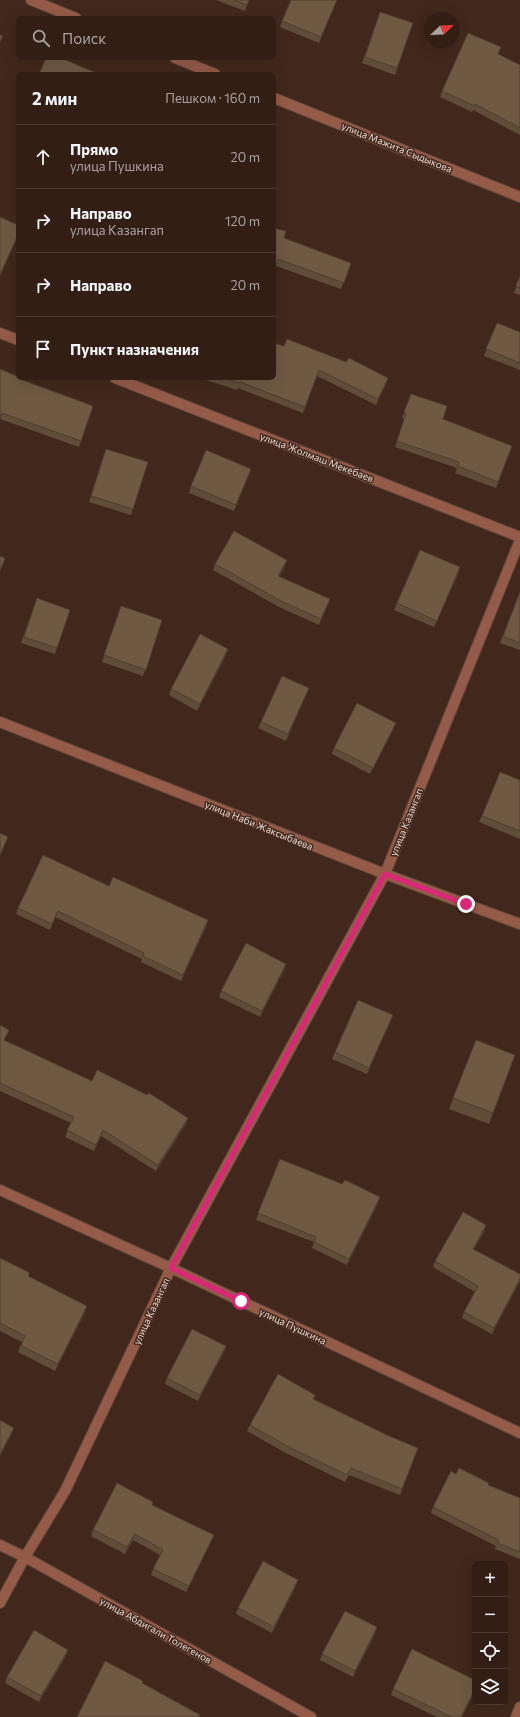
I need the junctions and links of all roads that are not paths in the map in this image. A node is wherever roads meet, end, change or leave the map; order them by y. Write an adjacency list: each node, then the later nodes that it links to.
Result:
1 (31, 0): 2 (street)
2 (71, 16)
3 (181, 60): 4 (street)
4 (210, 72)
5 (276, 99): 6 (street, улица Мажита Сыдыкова)
6 (520, 197)
7 (0, 333): 8 (street)
8 (16, 339)
9 (120, 380): 10 (street, улица Жолмаш Мекебаев)
10 (520, 537)
11 (520, 540): 13 (street, улица Казангап)
12 (0, 722): 13 (street, улица Наби Жаксыбаева)
13 (385, 874): 14 (street, улица Наби Жаксыбаева); 16 (street, улица Казангап)
14 (520, 924)
15 (0, 1190): 16 (street, улица Пушкина)
16 (171, 1268): 17 (street, улица Пушкина); 19 (street, улица Казангап)
17 (520, 1433)
18 (0, 1545): 19 (street, улица Абдигали Толегенов)
19 (25, 1556): 20 (street, улица Казангап); 22 (street, улица Абдигали Толегенов)
20 (0, 1603)
21 (520, 1707): 23 (street)
22 (311, 1717)
23 (516, 1717)

